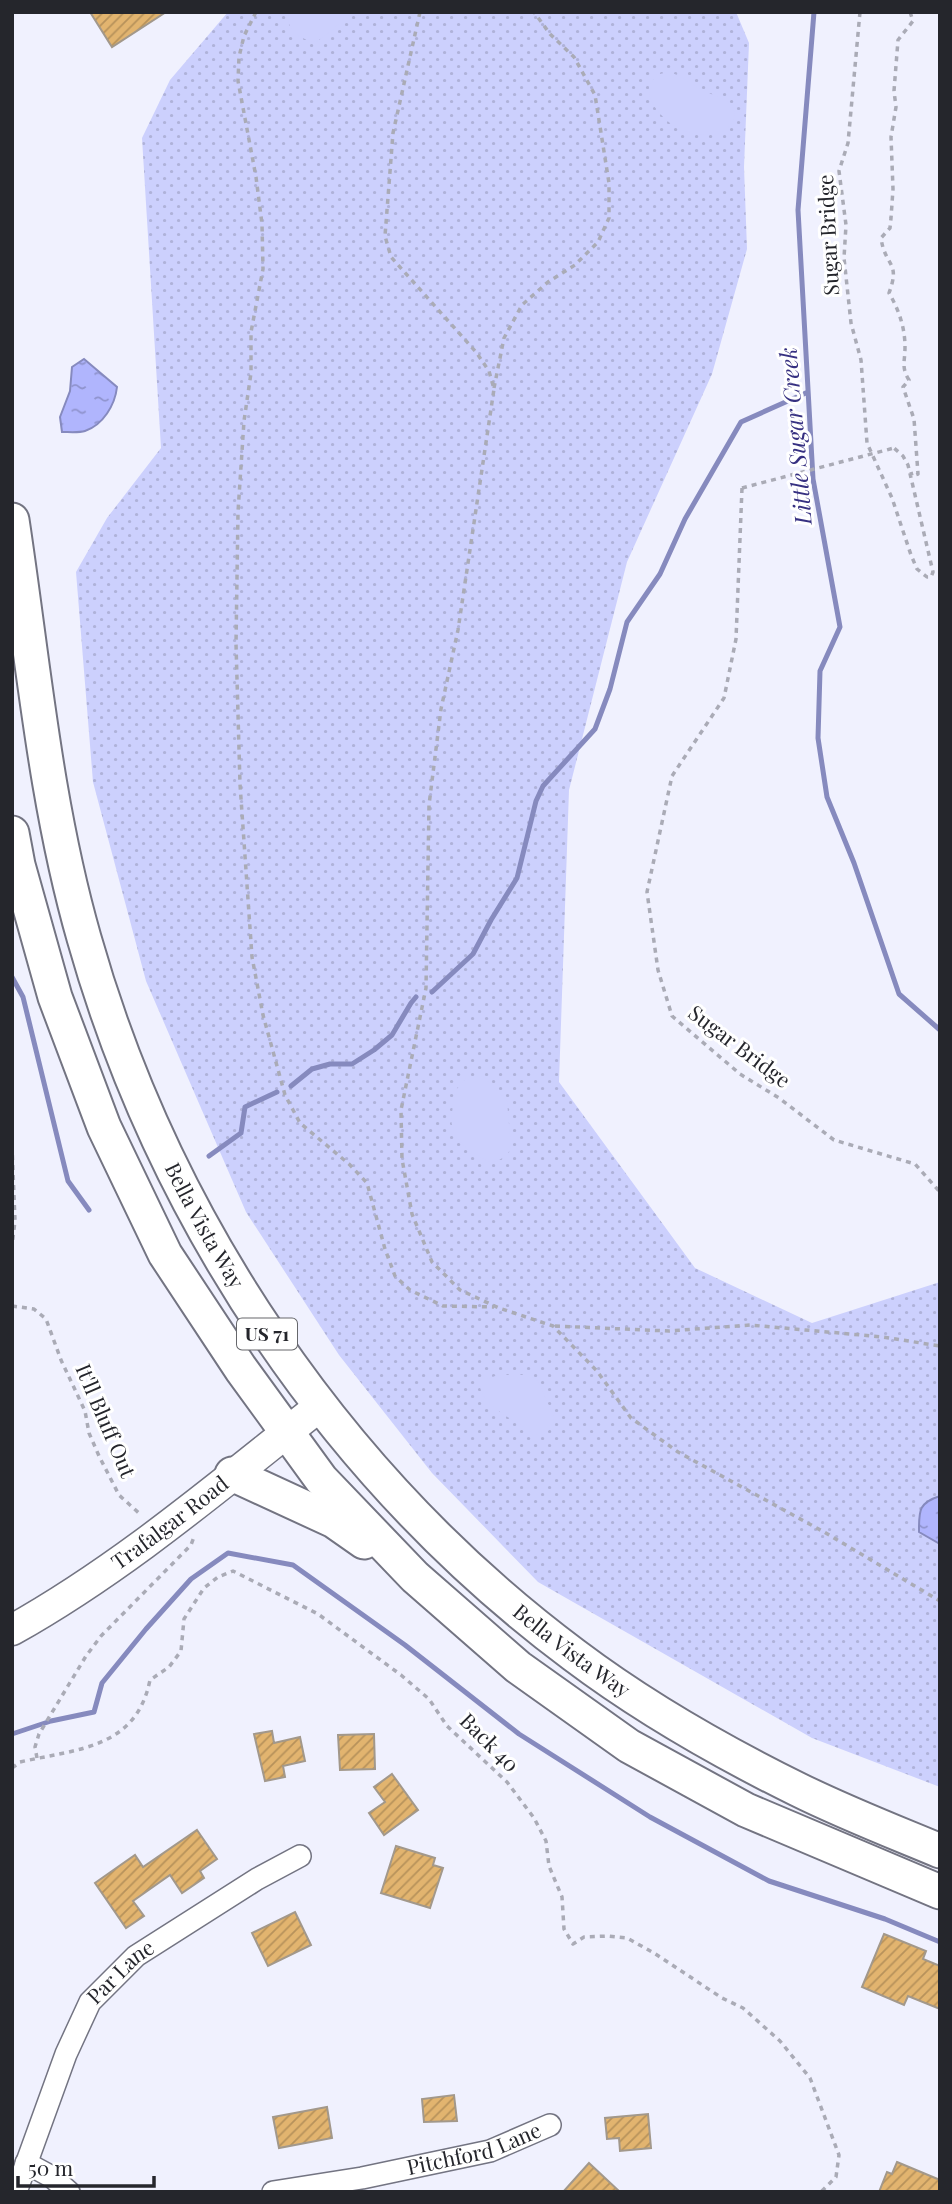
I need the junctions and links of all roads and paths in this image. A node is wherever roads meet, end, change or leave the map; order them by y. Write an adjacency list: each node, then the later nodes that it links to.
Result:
1 (256, 12): 14 (path)
2 (420, 12): 6 (path)
3 (534, 12): 6 (path)
4 (860, 12): 7 (path, Sugar Bridge)
5 (910, 12): 7 (path)
6 (494, 389): 14 (path)
7 (908, 465): 11 (path, Sugar Bridge, bridge)
8 (12, 520): 17 (main road, Bella Vista Way / US 71)
9 (12, 833): 18 (main road, US 71)
10 (12, 1145): 12 (path)
11 (940, 1192)
12 (12, 1246)
13 (12, 1307): 20 (path, It'll Bluff Out)
14 (499, 1308): 15 (path)
15 (553, 1326): 16 (path); 22 (path)
16 (940, 1346)
17 (320, 1406): 18 (street, Trafalgar Road); 26 (main road, Bella Vista Way / US 71)
18 (285, 1433): 19 (street, Trafalgar Road); 21 (main road, US 71)
19 (232, 1474): 20 (street, Trafalgar Road); 21 (main road)
20 (178, 1516): 23 (street, Trafalgar Road); 24 (path)
21 (415, 1577): 28 (main road, US 71)
22 (940, 1601)
23 (12, 1630)
24 (37, 1758): 25 (path, Back 40); 34 (path, Back 40)
25 (12, 1768)
26 (940, 1851)
27 (300, 1856): 30 (street, Par Lane)
28 (940, 1892)
29 (550, 2125): 33 (street, Pitchford Lane)
30 (26, 2163): 31 (street, Par Lane); 32 (street)
31 (16, 2192)
32 (69, 2192)
33 (273, 2192)
34 (821, 2192)

